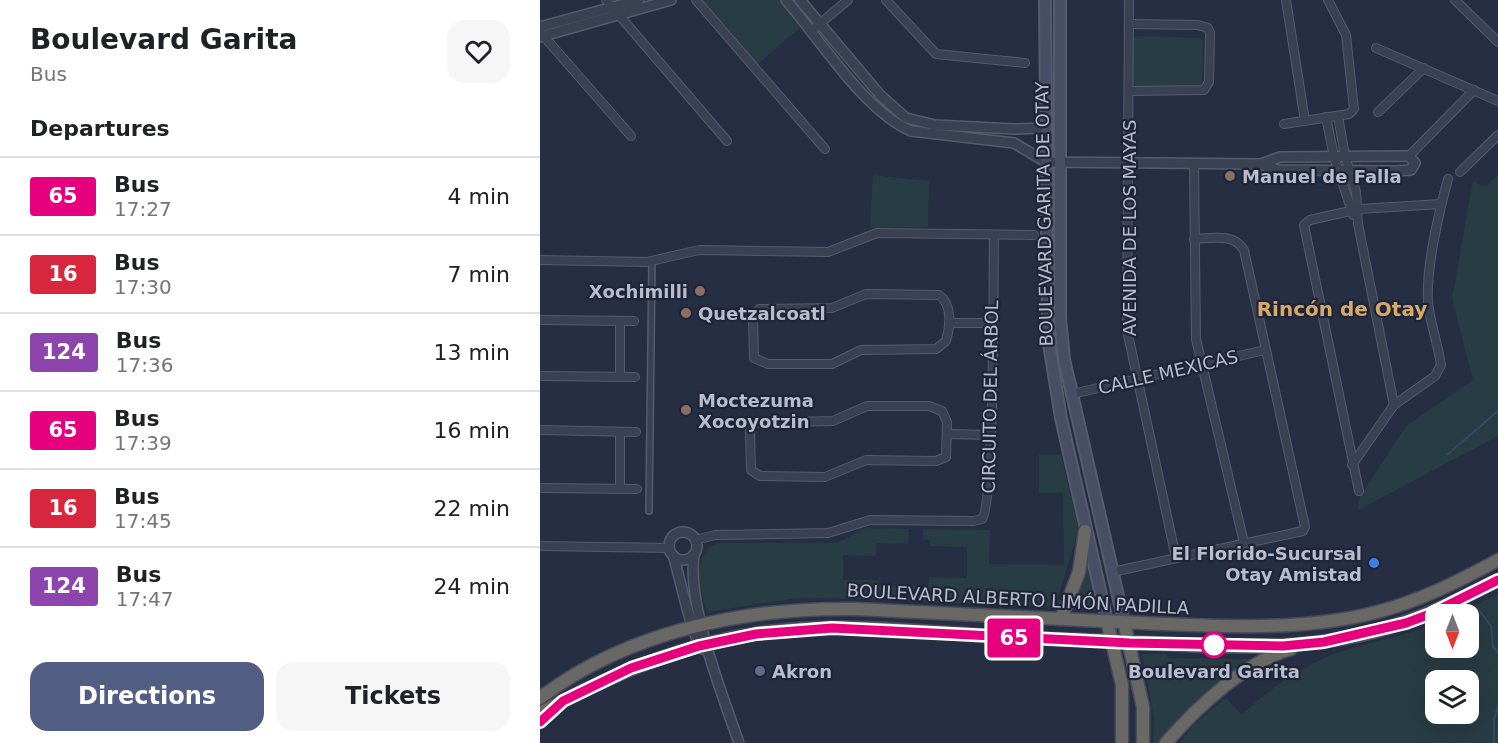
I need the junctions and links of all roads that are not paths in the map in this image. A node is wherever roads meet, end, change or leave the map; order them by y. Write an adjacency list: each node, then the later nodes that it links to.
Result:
1 (606, 0): 15 (street)
2 (639, 0): 15 (street)
3 (671, 0): 15 (street)
4 (696, 0): 40 (street)
5 (786, 0): 18 (street)
6 (800, 0): 16 (street)
7 (848, 0): 16 (street)
8 (886, 0): 22 (street)
9 (1045, 0): 34 (main road, BOULEVARD GARITA DE OTAY)
10 (1060, 0): 46 (main road, BOULEVARD GARITA DE OTAY)
11 (1129, 0): 17 (street, AVENIDA DE LOS MAYAS)
12 (1286, 0): 32 (street)
13 (1328, 0): 30 (street)
14 (1455, 0): 20 (street)
15 (616, 12): 19 (street); 38 (street)
16 (820, 24): 18 (street); 26 (street)
17 (1129, 24): 25 (street, AVENIDA DE LOS MAYAS); 25 (street)
18 (811, 31): 28 (street)
19 (541, 33): 37 (street)
20 (1498, 42)
21 (1377, 48): 23 (street)
22 (1025, 63)
23 (1424, 68): 24 (street); 29 (street)
24 (1474, 90): 27 (street); 43 (street)
25 (1129, 91): 47 (street, AVENIDA DE LOS MAYAS)
26 (881, 96): 28 (street); 35 (street)
27 (1498, 101)
28 (872, 104): 39 (street)
29 (1378, 112)
30 (1338, 116): 31 (street); 41 (street)
31 (1326, 117): 32 (street); 44 (street)
32 (1305, 121): 33 (street)
33 (1284, 124)
34 (1046, 128): 35 (street); 45 (main road, BOULEVARD GARITA DE OTAY)
35 (1014, 129): 39 (street)
36 (1498, 135): 53 (street)
37 (631, 136)
38 (727, 141)
39 (1014, 143): 45 (street)
40 (825, 149)
41 (1345, 156): 42 (street); 44 (street); 51 (street)
42 (1396, 156): 43 (street); 52 (street)
43 (1408, 156): 52 (street)
44 (1334, 157): 48 (street); 50 (street)
45 (1046, 162): 46 (street); 88 (main road, BOULEVARD GARITA DE OTAY)
46 (1060, 162): 47 (street); 75 (main road, BOULEVARD GARITA DE OTAY)
47 (1128, 164): 49 (street); 74 (street, AVENIDA DE LOS MAYAS)
48 (1261, 164): 49 (street); 50 (street)
49 (1194, 165): 61 (street)
50 (1340, 170): 51 (street); 57 (street)
51 (1351, 170): 52 (street); 56 (street)
52 (1396, 171)
53 (1460, 171)
54 (1448, 179): 55 (street)
55 (1441, 204): 56 (street); 76 (street)
56 (1359, 209): 57 (street); 58 (street)
57 (1350, 211): 58 (street); 82 (street)
58 (1358, 224): 76 (street)
59 (994, 235): 60 (street); 63 (street); 68 (street, CIRCUITO DEL ÁRBOL)
60 (1034, 235)
61 (1194, 239): 69 (street); 70 (street)
62 (540, 260): 63 (street)
63 (652, 261): 87 (street)
64 (540, 320): 65 (street)
65 (620, 321): 66 (street); 72 (street)
66 (634, 321)
67 (949, 323): 67 (street); 68 (street)
68 (992, 323): 81 (street, CIRCUITO DEL ÁRBOL)
69 (1265, 350): 70 (street, CALLE MEXICAS); 90 (street)
70 (1200, 364): 74 (street, CALLE MEXICAS); 90 (street)
71 (540, 376): 72 (street)
72 (620, 377): 73 (street)
73 (635, 377)
74 (1136, 378): 75 (street, CALLE MEXICAS); 94 (street, AVENIDA DE LOS MAYAS)
75 (1071, 394): 96 (main road, BOULEVARD GARITA DE OTAY)
76 (1394, 405): 82 (street)
77 (540, 430): 78 (street)
78 (620, 432): 79 (street); 84 (street)
79 (636, 432)
80 (947, 434): 80 (street); 81 (street)
81 (991, 435): 89 (street, CIRCUITO DEL ÁRBOL)
82 (1352, 465): 86 (street)
83 (540, 488): 84 (street)
84 (620, 489): 85 (street)
85 (637, 489)
86 (1359, 491)
87 (649, 511)
88 (1085, 531): 99 (highway); 100 (main road, BOULEVARD GARITA DE OTAY)
89 (695, 540): 92 (street); 93 (street)
90 (1244, 543): 94 (street)
91 (540, 546): 92 (street)
92 (671, 552): 93 (street); 102 (street)
93 (694, 555): 102 (street)
94 (1176, 558): 96 (street)
95 (1498, 560): 98 (highway, BOULEVARD ALBERTO LIMÓN PADILLA)
96 (1112, 572): 101 (main road, BOULEVARD GARITA DE OTAY)
97 (1497, 580): 105 (highway, BOULEVARD ALBERTO LIMÓN PADILLA)
98 (1428, 595): 101 (highway, BOULEVARD ALBERTO LIMÓN PADILLA); 105 (highway)
99 (1061, 619): 100 (highway, BOULEVARD ALBERTO LIMÓN PADILLA); 102 (highway, BOULEVARD ALBERTO LIMÓN PADILLA)
100 (1107, 621): 101 (highway, BOULEVARD ALBERTO LIMÓN PADILLA); 103 (highway, BOULEVARD GARITA DE OTAY)
101 (1124, 622): 104 (highway, BOULEVARD GARITA DE OTAY)
102 (698, 626): 106 (street); 107 (highway, BOULEVARD ALBERTO LIMÓN PADILLA)
103 (1113, 641): 104 (highway, BOULEVARD ALBERTO LIMÓN PADILLA); 106 (highway, BOULEVARD ALBERTO LIMÓN PADILLA); 114 (highway, BOULEVARD GARITA DE OTAY)
104 (1130, 643): 105 (highway, BOULEVARD ALBERTO LIMÓN PADILLA); 115 (highway, BOULEVARD GARITA DE OTAY)
105 (1319, 643): 116 (highway)
106 (705, 647): 110 (highway, BOULEVARD ALBERTO LIMÓN PADILLA); 113 (street)
107 (561, 683): 108 (main road, BOULEVARD ALBERTO LIMÓN PADILLA); 109 (highway)
108 (540, 690)
109 (540, 698)
110 (563, 701): 111 (highway); 112 (main road, BOULEVARD ALBERTO LIMÓN PADILLA)
111 (540, 713)
112 (540, 722)
113 (739, 743)
114 (1122, 743)
115 (1143, 743)
116 (1166, 743)

